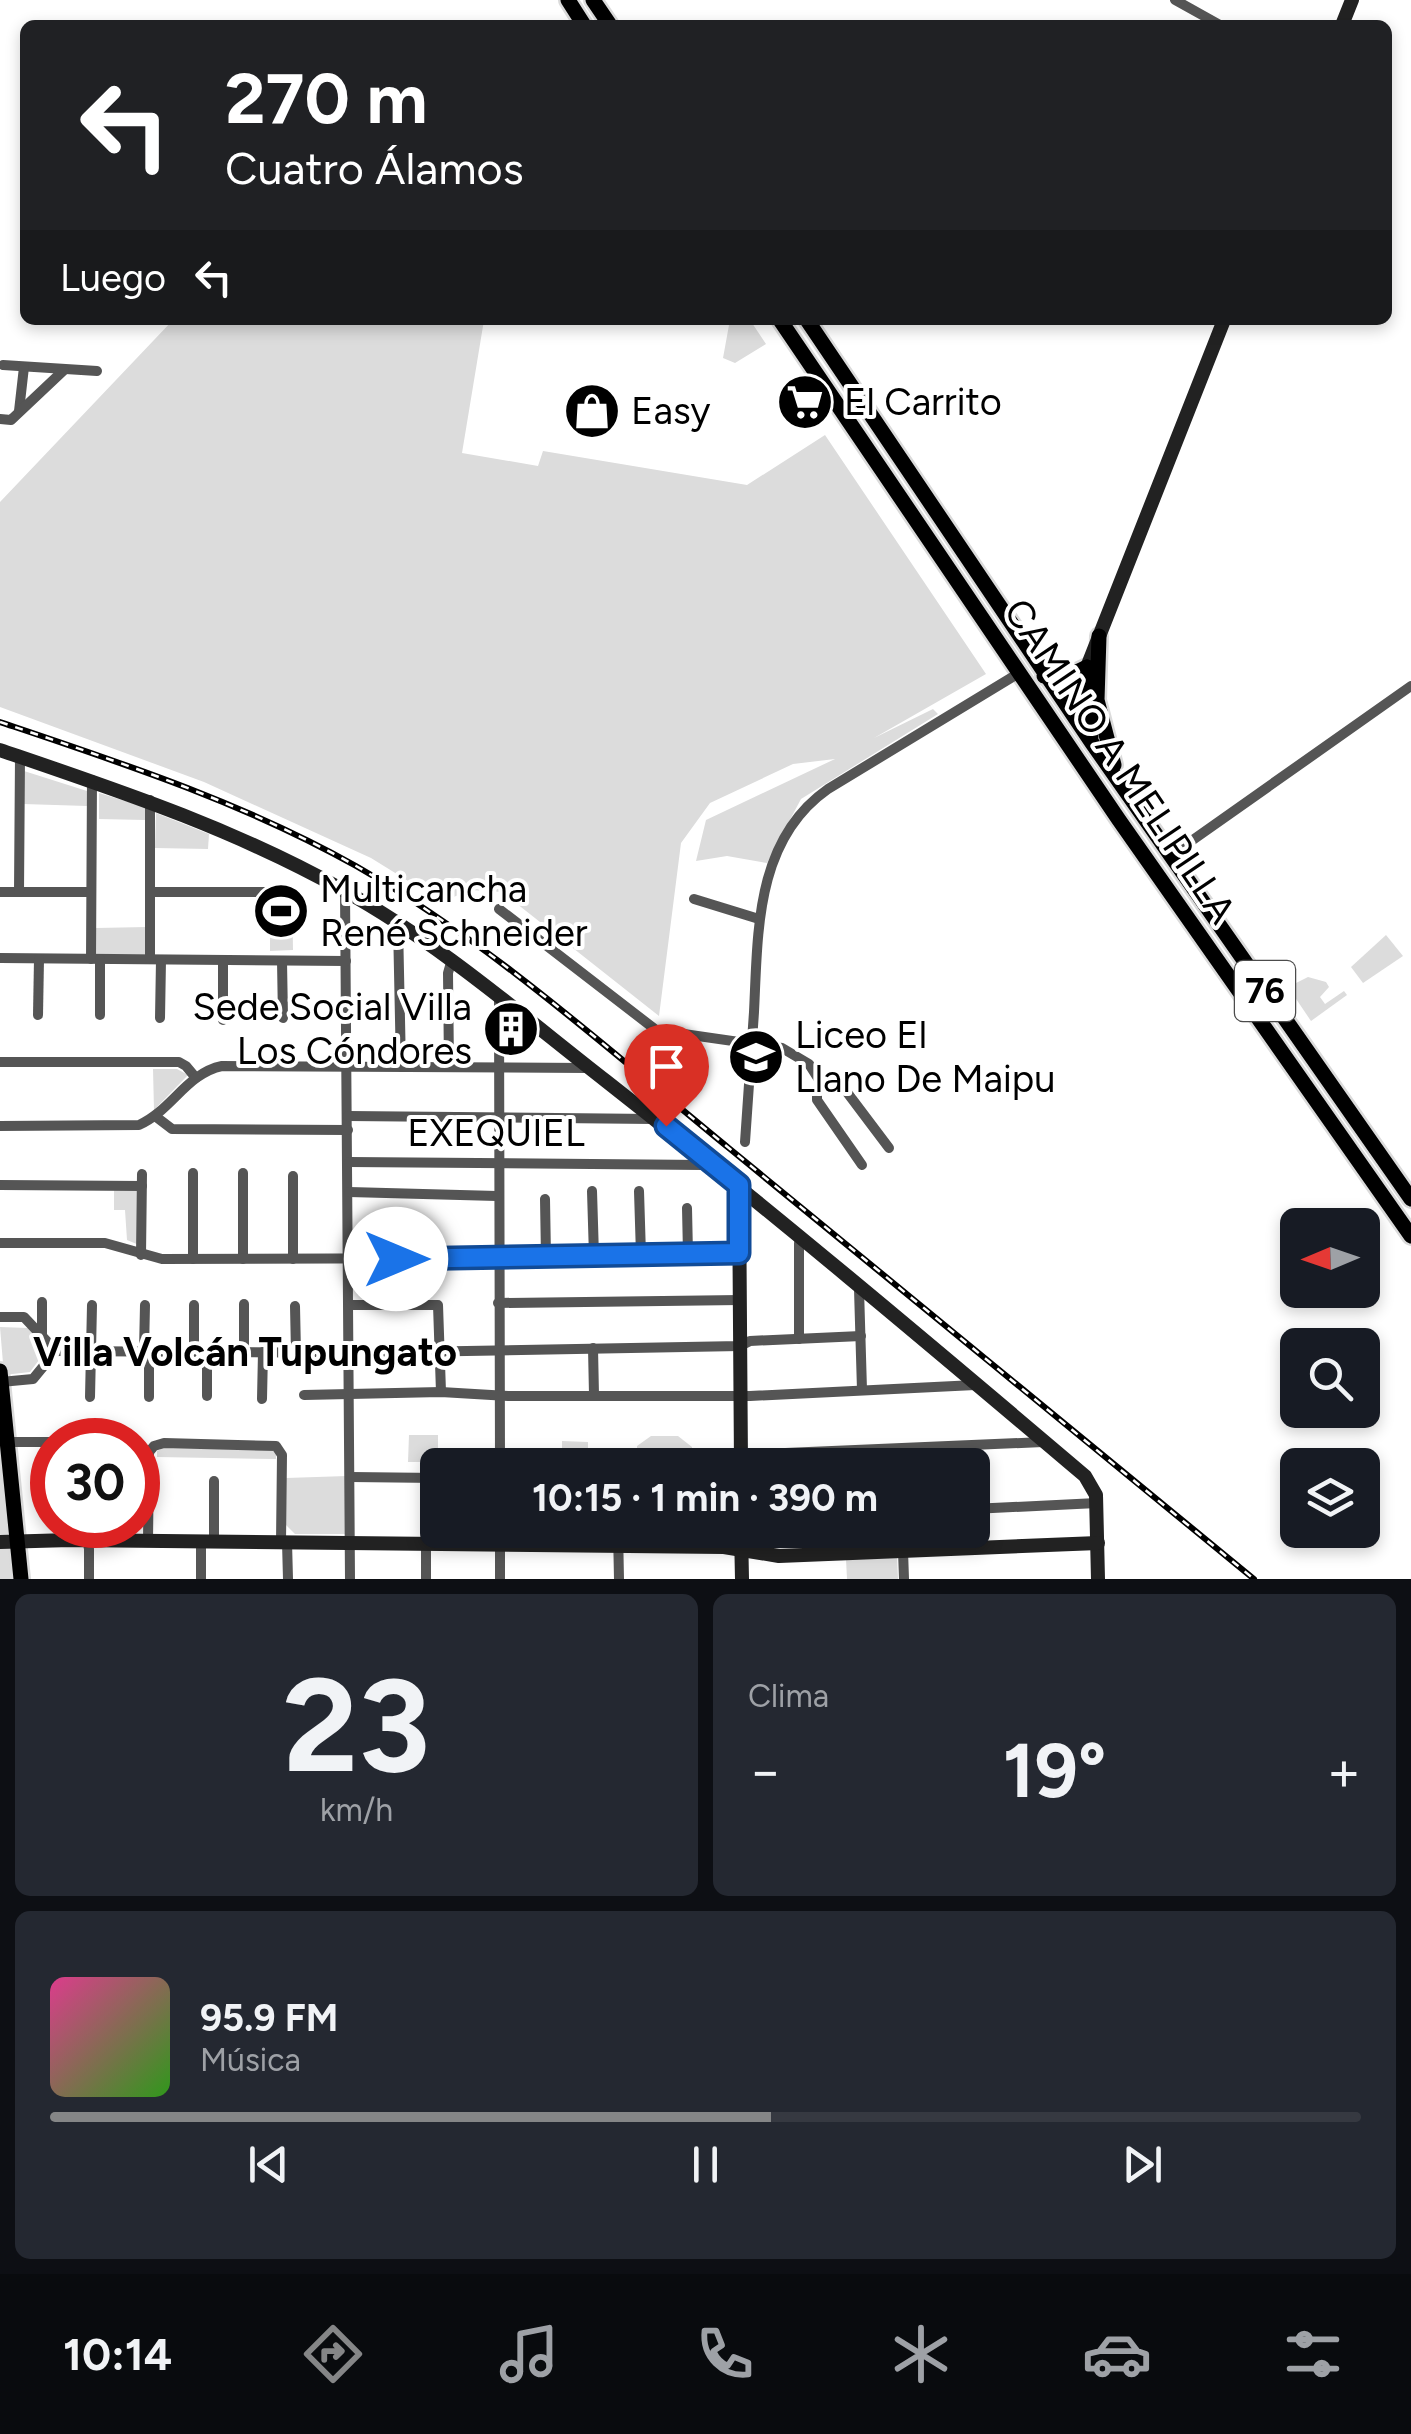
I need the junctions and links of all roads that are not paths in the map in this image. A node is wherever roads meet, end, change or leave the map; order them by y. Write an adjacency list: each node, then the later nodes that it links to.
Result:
1 (1175, 0): 2 (street)
2 (1211, 20)
3 (783, 325): 13 (main road, CAMINO A MELIPILLA / 76)
4 (810, 325): 12 (main road, CAMINO A MELIPILLA / 76)
5 (1222, 325): 14 (street)
6 (3, 365): 7 (street)
7 (24, 367): 8 (street); 10 (street)
8 (64, 369): 9 (street); 10 (street)
9 (97, 371)
10 (18, 412): 11 (street)
11 (0, 419)
12 (983, 580): 13 (main road); 18 (main road, CAMINO A MELIPILLA / 76)
13 (965, 592): 15 (main road, CAMINO A MELIPILLA / 76)
14 (1096, 643): 16 (street); 18 (main road); 24 (main road)
15 (1008, 655): 17 (main road, CAMINO A MELIPILLA / 76); 18 (main road)
16 (1087, 667): 18 (main road); 20 (main road)
17 (1020, 673): 26 (main road, CAMINO A MELIPILLA / 76); 36 (street)
18 (1044, 673): 20 (main road, CAMINO A MELIPILLA / 76)
19 (1411, 686): 27 (street)
20 (1092, 744): 24 (main road, CAMINO A MELIPILLA / 76); 26 (main road)
21 (0, 750): 22 (street)
22 (20, 757): 23 (street); 30 (street)
23 (92, 780): 25 (street); 31 (street)
24 (1120, 783): 27 (main road, CAMINO A MELIPILLA / 76)
25 (150, 800): 28 (street); 32 (street)
26 (1119, 820): 78 (main road, CAMINO A MELIPILLA / 76)
27 (1170, 856): 76 (main road, CAMINO A MELIPILLA / 76)
28 (344, 891): 37 (street); 45 (street)
29 (0, 892): 30 (street)
30 (19, 892): 31 (street)
31 (91, 892): 41 (street)
32 (150, 892): 33 (street); 42 (street)
33 (268, 892)
34 (694, 899): 36 (street)
35 (499, 909): 52 (street)
36 (759, 919): 52 (street)
37 (398, 924): 39 (street); 55 (street)
38 (0, 958): 40 (street)
39 (452, 958): 46 (street); 56 (street)
40 (38, 959): 41 (street); 47 (street)
41 (96, 959): 42 (street); 48 (street)
42 (155, 960): 43 (street); 49 (street)
43 (223, 960): 44 (street); 51 (street)
44 (282, 960): 45 (street); 50 (street)
45 (346, 961): 54 (street)
46 (499, 994): 57 (street); 58 (street)
47 (38, 1015)
48 (100, 1015)
49 (160, 1018)
50 (283, 1018)
51 (223, 1020)
52 (752, 1042): 60 (street); 67 (street)
53 (0, 1062): 59 (street)
54 (348, 1066): 55 (street); 59 (street); 62 (street)
55 (400, 1067): 56 (street)
56 (449, 1067): 57 (street)
57 (498, 1068): 58 (street); 63 (street)
58 (590, 1068): 64 (street)
59 (196, 1078): 61 (street)
60 (823, 1086): 68 (street); 72 (street)
61 (155, 1116): 65 (street); 66 (street)
62 (348, 1116): 63 (street); 66 (street)
63 (497, 1118): 64 (street); 70 (street)
64 (654, 1119): 71 (street); 79 (street)
65 (0, 1126)
66 (348, 1130): 69 (street)
67 (745, 1142)
68 (888, 1148)
69 (349, 1162): 70 (street, EXEQUIEL); 82 (street)
70 (497, 1163): 71 (street, EXEQUIEL); 83 (street)
71 (703, 1165): 79 (street)
72 (862, 1165)
73 (193, 1173): 98 (street)
74 (243, 1174): 99 (street)
75 (293, 1176): 100 (street)
76 (1395, 1176): 78 (main road); 85 (main road, CAMINO A MELIPILLA / 76)
77 (0, 1185): 92 (street)
78 (1378, 1188): 87 (main road, CAMINO A MELIPILLA / 76)
79 (739, 1189): 89 (street); 90 (street); 96 (street)
80 (592, 1191): 94 (street)
81 (639, 1191): 93 (street)
82 (349, 1192): 83 (street); 101 (street)
83 (497, 1196): 97 (street)
84 (545, 1199): 95 (street)
85 (1411, 1199)
86 (686, 1208): 91 (street)
87 (1411, 1236)
88 (0, 1243): 92 (street)
89 (798, 1243): 96 (street); 115 (street)
90 (739, 1253): 91 (street); 103 (street)
91 (688, 1254): 93 (street)
92 (141, 1255): 98 (street)
93 (641, 1255): 94 (street)
94 (594, 1256): 95 (street)
95 (546, 1257): 97 (street)
96 (821, 1257): 102 (street)
97 (498, 1258): 101 (street); 105 (street)
98 (192, 1259): 99 (street)
99 (243, 1259): 100 (street)
100 (293, 1259): 101 (street)
101 (349, 1259): 109 (street)
102 (859, 1289): 114 (street); 130 (street)
103 (740, 1300): 105 (street); 116 (street)
104 (42, 1302): 113 (street)
105 (498, 1303): 118 (street)
106 (244, 1304): 124 (street)
107 (92, 1305): 120 (street)
108 (145, 1305): 122 (street)
109 (350, 1305): 121 (street); 127 (street)
110 (194, 1306): 123 (street)
111 (295, 1306): 126 (street)
112 (0, 1317): 113 (street)
113 (42, 1336): 119 (street)
114 (860, 1336): 115 (street); 131 (street)
115 (799, 1339): 116 (street)
116 (740, 1346): 117 (street); 133 (street)
117 (593, 1348): 118 (street); 137 (street)
118 (498, 1350): 121 (street); 136 (street)
119 (56, 1351): 120 (street); 129 (street)
120 (91, 1351): 122 (street); 139 (street)
121 (441, 1351): 127 (street); 132 (street)
122 (147, 1352): 123 (street); 140 (street)
123 (201, 1352): 124 (street); 138 (street)
124 (244, 1352): 125 (street)
125 (263, 1352): 126 (street); 141 (street)
126 (296, 1353): 127 (street)
127 (350, 1353): 135 (street)
128 (0, 1371): 129 (main road)
129 (1, 1382): 142 (main road)
130 (975, 1385): 131 (street); 144 (street)
131 (862, 1390): 133 (street)
132 (441, 1392): 135 (street); 136 (street)
133 (740, 1394): 137 (street); 148 (street)
134 (304, 1395): 135 (street)
135 (350, 1395): 150 (street)
136 (500, 1395): 137 (street); 147 (street)
137 (594, 1395)
138 (206, 1396)
139 (90, 1397)
140 (148, 1397)
141 (262, 1398)
142 (7, 1442): 143 (street); 157 (main road)
143 (30, 1442)
144 (1044, 1442): 146 (street); 153 (street)
145 (160, 1443): 158 (street)
146 (930, 1447): 149 (street)
147 (500, 1448)
148 (741, 1448)
149 (915, 1448)
150 (351, 1477): 151 (street); 159 (street)
151 (420, 1478)
152 (214, 1481): 156 (street)
153 (1095, 1496): 154 (street); 161 (street)
154 (990, 1507)
155 (160, 1540): 156 (street)
156 (207, 1541): 158 (street); 173 (street)
157 (8, 1542): 171 (main road)
158 (284, 1542): 159 (street); 174 (street)
159 (350, 1543): 160 (street); 175 (street)
160 (420, 1544)
161 (1098, 1544): 168 (street); 181 (street)
162 (86, 1548): 172 (street)
163 (426, 1548): 176 (street)
164 (500, 1548): 177 (street)
165 (618, 1548): 178 (street)
166 (728, 1548): 169 (street)
167 (742, 1548): 169 (street)
168 (935, 1550): 170 (street)
169 (742, 1552): 170 (street); 179 (street)
170 (903, 1552): 180 (street)
171 (21, 1579)
172 (89, 1579)
173 (201, 1579)
174 (288, 1579)
175 (350, 1579)
176 (426, 1579)
177 (500, 1579)
178 (619, 1579)
179 (742, 1579)
180 (904, 1579)
181 (1098, 1579)

